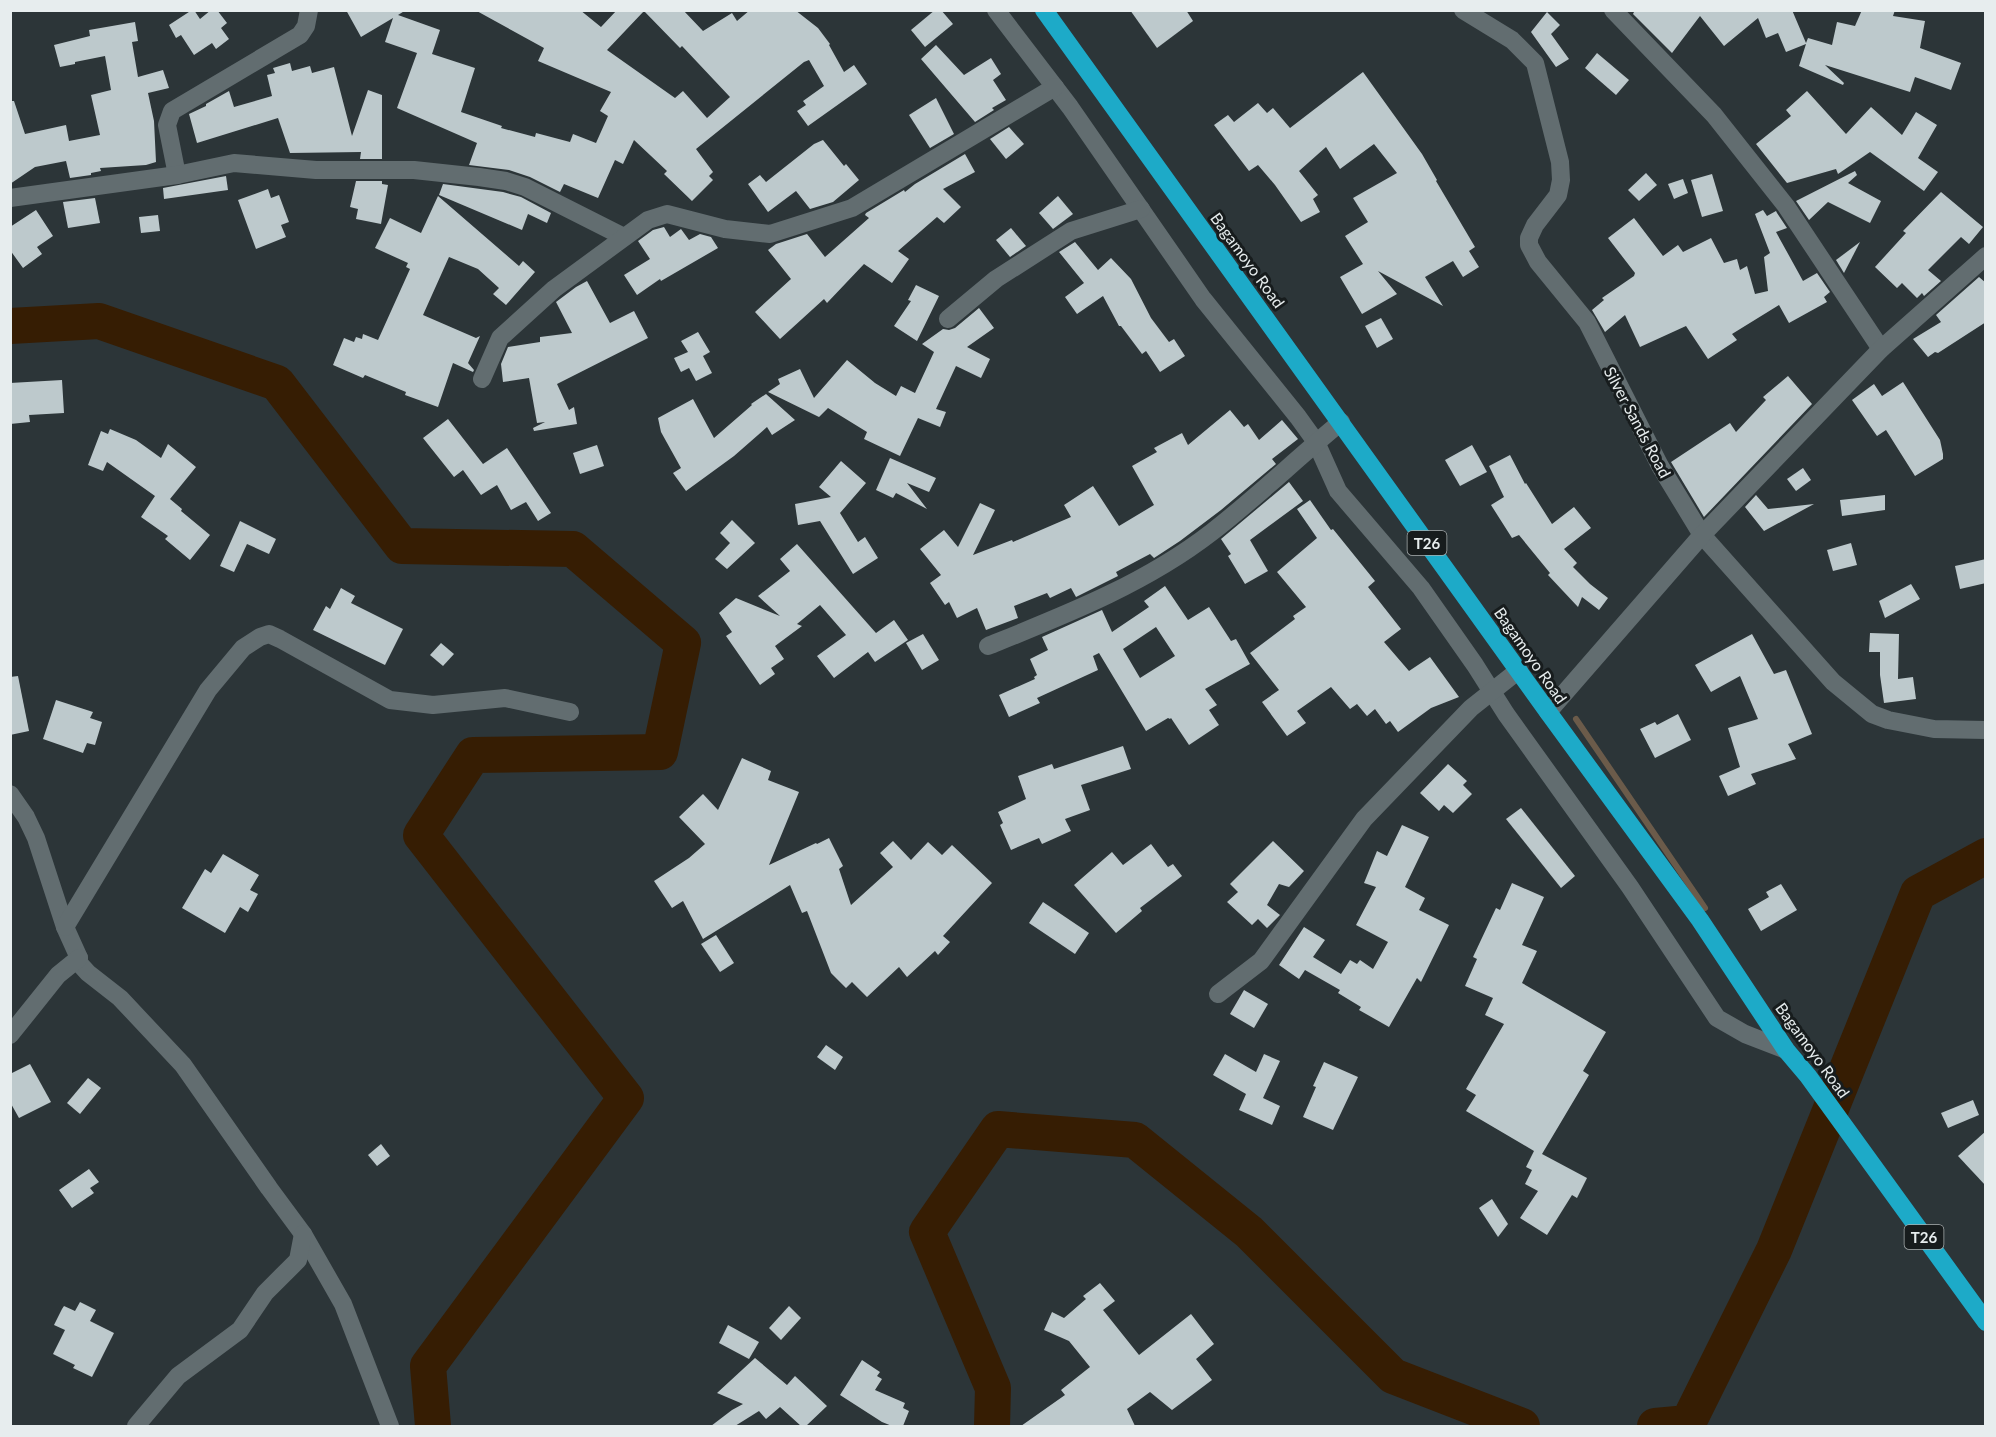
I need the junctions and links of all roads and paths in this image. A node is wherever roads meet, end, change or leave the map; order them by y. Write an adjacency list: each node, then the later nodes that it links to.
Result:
1 (309, 10): 8 (street)
2 (996, 10): 7 (street)
3 (1044, 10): 16 (highway, Bagamoyo Road / T26)
4 (1463, 10): 6 (street, Silver Sands Road)
5 (1613, 10): 14 (street)
6 (1482, 16): 18 (street, Silver Sands Road)
7 (1055, 87): 10 (street); 11 (street)
8 (177, 174): 9 (street); 11 (street)
9 (10, 198)
10 (1141, 209): 13 (street); 17 (street)
11 (624, 237): 15 (street)
12 (1986, 256): 14 (street)
13 (948, 319)
14 (1881, 349): 18 (street)
15 (482, 379)
16 (1341, 422): 17 (street); 20 (highway, Bagamoyo Road / T26)
17 (1316, 442): 19 (street); 21 (street)
18 (1702, 535): 23 (street); 24 (street, Silver Sands Road)
19 (988, 646)
20 (1519, 670): 21 (street); 23 (highway, Bagamoyo Road / T26)
21 (1491, 691): 28 (street); 30 (street)
22 (570, 712): 26 (street)
23 (1548, 712): 30 (highway, Bagamoyo Road / T26)
24 (1986, 730)
25 (10, 794): 26 (street)
26 (65, 927): 27 (street)
27 (79, 958): 29 (street); 31 (street)
28 (1218, 994)
29 (10, 1035)
30 (1786, 1050): 32 (highway, Bagamoyo Road / T26)
31 (303, 1234): 33 (street); 34 (street)
32 (1986, 1322)
33 (136, 1426)
34 (390, 1426)

